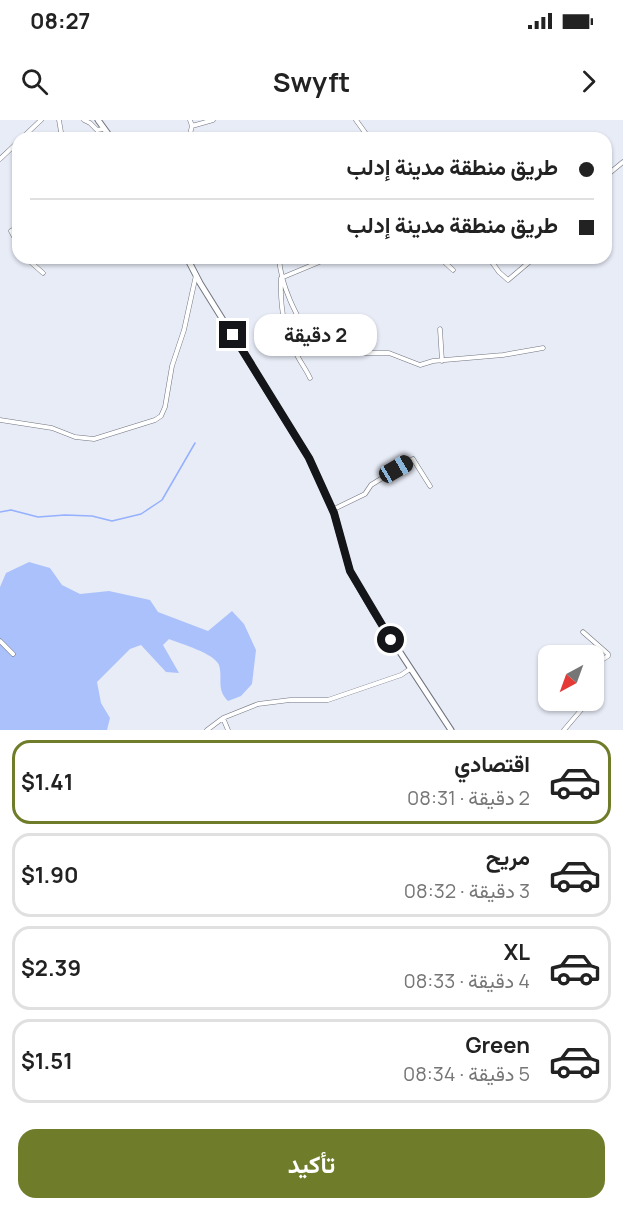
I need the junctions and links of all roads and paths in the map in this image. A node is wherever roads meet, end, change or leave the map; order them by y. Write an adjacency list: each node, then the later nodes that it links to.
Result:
1 (41, 120): 8 (street)
2 (84, 120): 7 (street)
3 (98, 120): 7 (main road)
4 (190, 120): 6 (street)
5 (213, 120): 6 (street)
6 (192, 126): 10 (street)
7 (104, 129): 9 (main road)
8 (28, 132)
9 (106, 132)
10 (190, 132)
11 (12, 148): 12 (street)
12 (0, 159)
13 (33, 264): 21 (street)
14 (190, 264): 22 (main road)
15 (280, 264): 23 (street)
16 (315, 264): 23 (street)
17 (446, 264): 20 (street)
18 (493, 264): 19 (street)
19 (527, 264)
20 (453, 270)
21 (44, 273)
22 (196, 275): 28 (street); 30 (main road)
23 (281, 278): 26 (street); 27 (street)
24 (440, 329): 26 (street)
25 (543, 348): 26 (street)
26 (442, 361)
27 (310, 378)
28 (0, 420)
29 (430, 486): 30 (street)
30 (333, 510): 35 (main road)
31 (583, 632): 33 (street)
32 (0, 641): 34 (street)
33 (598, 645)
34 (13, 654)
35 (410, 669): 37 (street); 40 (main road)
36 (581, 711): 41 (street)
37 (223, 718): 38 (street); 39 (street)
38 (207, 730)
39 (228, 730)
40 (451, 730)
41 (564, 730)

